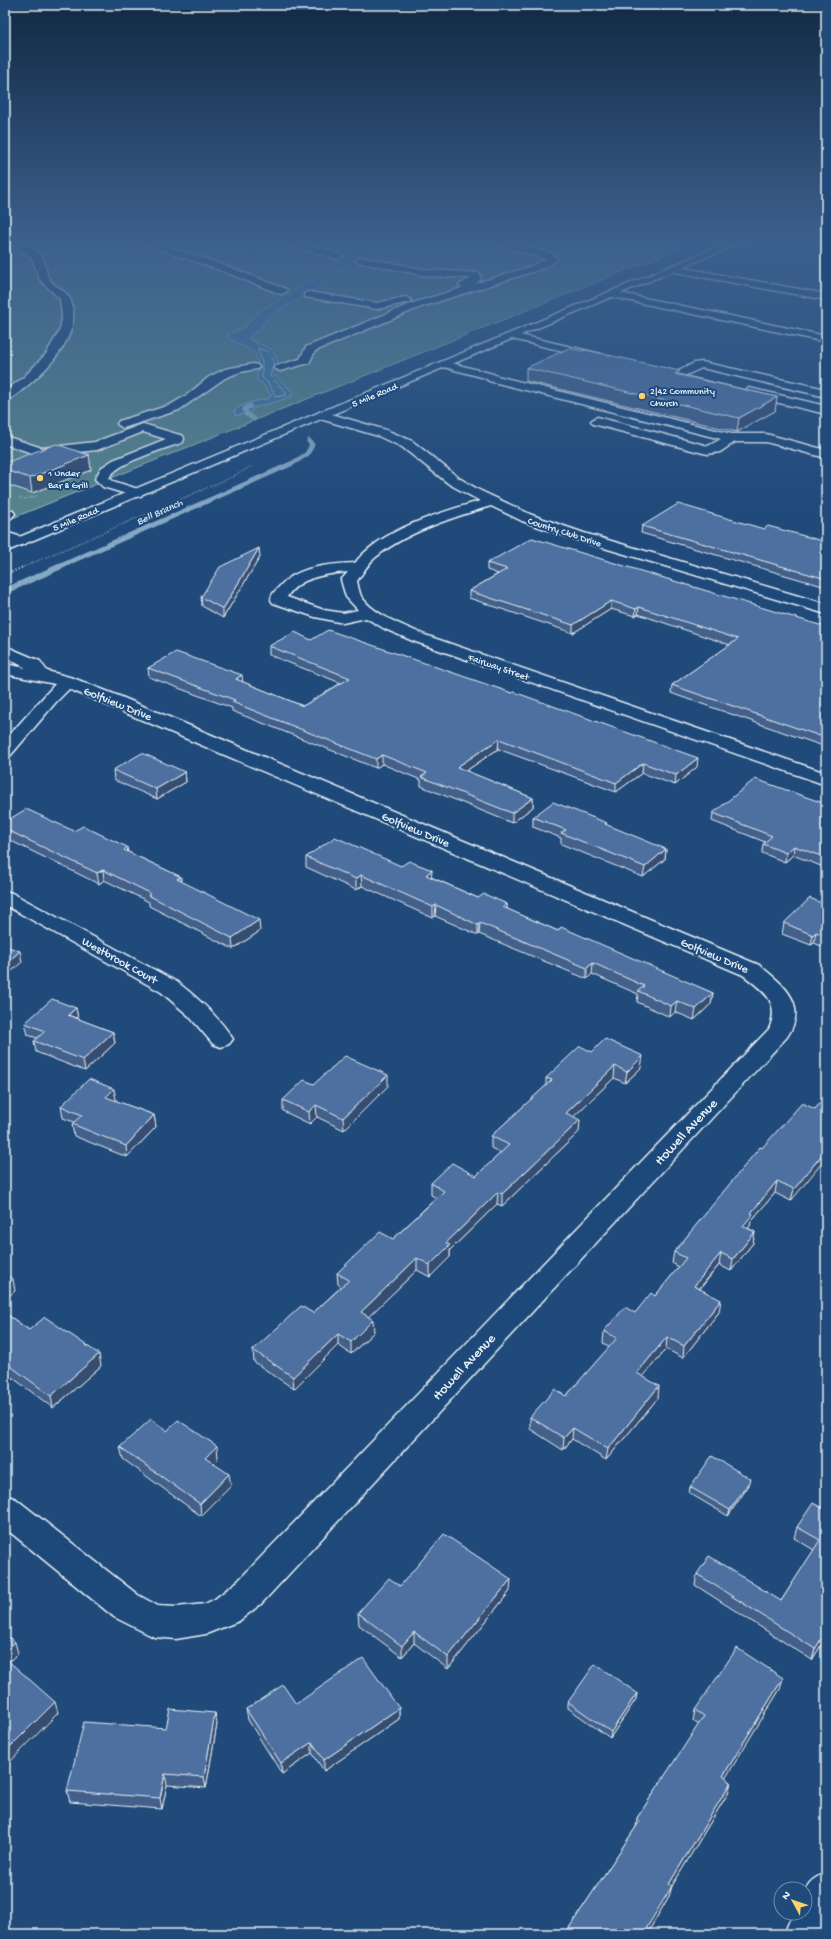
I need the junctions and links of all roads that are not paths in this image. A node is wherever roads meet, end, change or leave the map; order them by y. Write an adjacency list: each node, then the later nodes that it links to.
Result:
1 (65, 330): 18 (street)
2 (353, 330): 12 (street)
3 (525, 330): 5 (street, 5 Mile Road)
4 (785, 330): 6 (street)
5 (512, 336): 7 (street); 10 (street, 5 Mile Road)
6 (826, 339)
7 (570, 349): 8 (street); 9 (street)
8 (608, 358)
9 (549, 359)
10 (444, 364): 15 (street); 20 (street, 5 Mile Road)
11 (253, 367): 22 (street)
12 (280, 368)
13 (514, 374): 15 (street)
14 (699, 380): 17 (street)
15 (500, 381): 23 (street)
16 (736, 389): 19 (street)
17 (826, 393)
18 (5, 397)
19 (826, 410)
20 (322, 415): 30 (street, 5 Mile Road); 31 (street, Country Club Drive)
21 (597, 421): 23 (street)
22 (5, 434)
23 (732, 438): 27 (street)
24 (5, 440): 25 (street)
25 (31, 448): 26 (street); 28 (street)
26 (84, 448): 29 (street); 29 (street)
27 (826, 454)
28 (12, 455)
29 (124, 461): 30 (street)
30 (136, 493): 33 (street, 5 Mile Road)
31 (491, 502): 35 (street, Fairway Street); 36 (street, Country Club Drive)
32 (5, 536): 33 (street)
33 (20, 541): 34 (street, 5 Mile Road)
34 (5, 548)
35 (359, 567): 37 (street, Fairway Street); 37 (street)
36 (826, 610)
37 (369, 612): 43 (street, Fairway Street)
38 (5, 652): 40 (street, Golfview Drive)
39 (5, 669): 40 (street, Golfview Drive)
40 (41, 675): 41 (street, Golfview Drive)
41 (67, 682): 42 (street); 45 (street, Golfview Drive)
42 (5, 750)
43 (826, 779)
44 (5, 898): 46 (street, Westbrook Court)
45 (782, 999): 47 (street, Howell Avenue)
46 (221, 1039)
47 (5, 1509)
48 (826, 1892): 49 (street)
49 (803, 1934)

